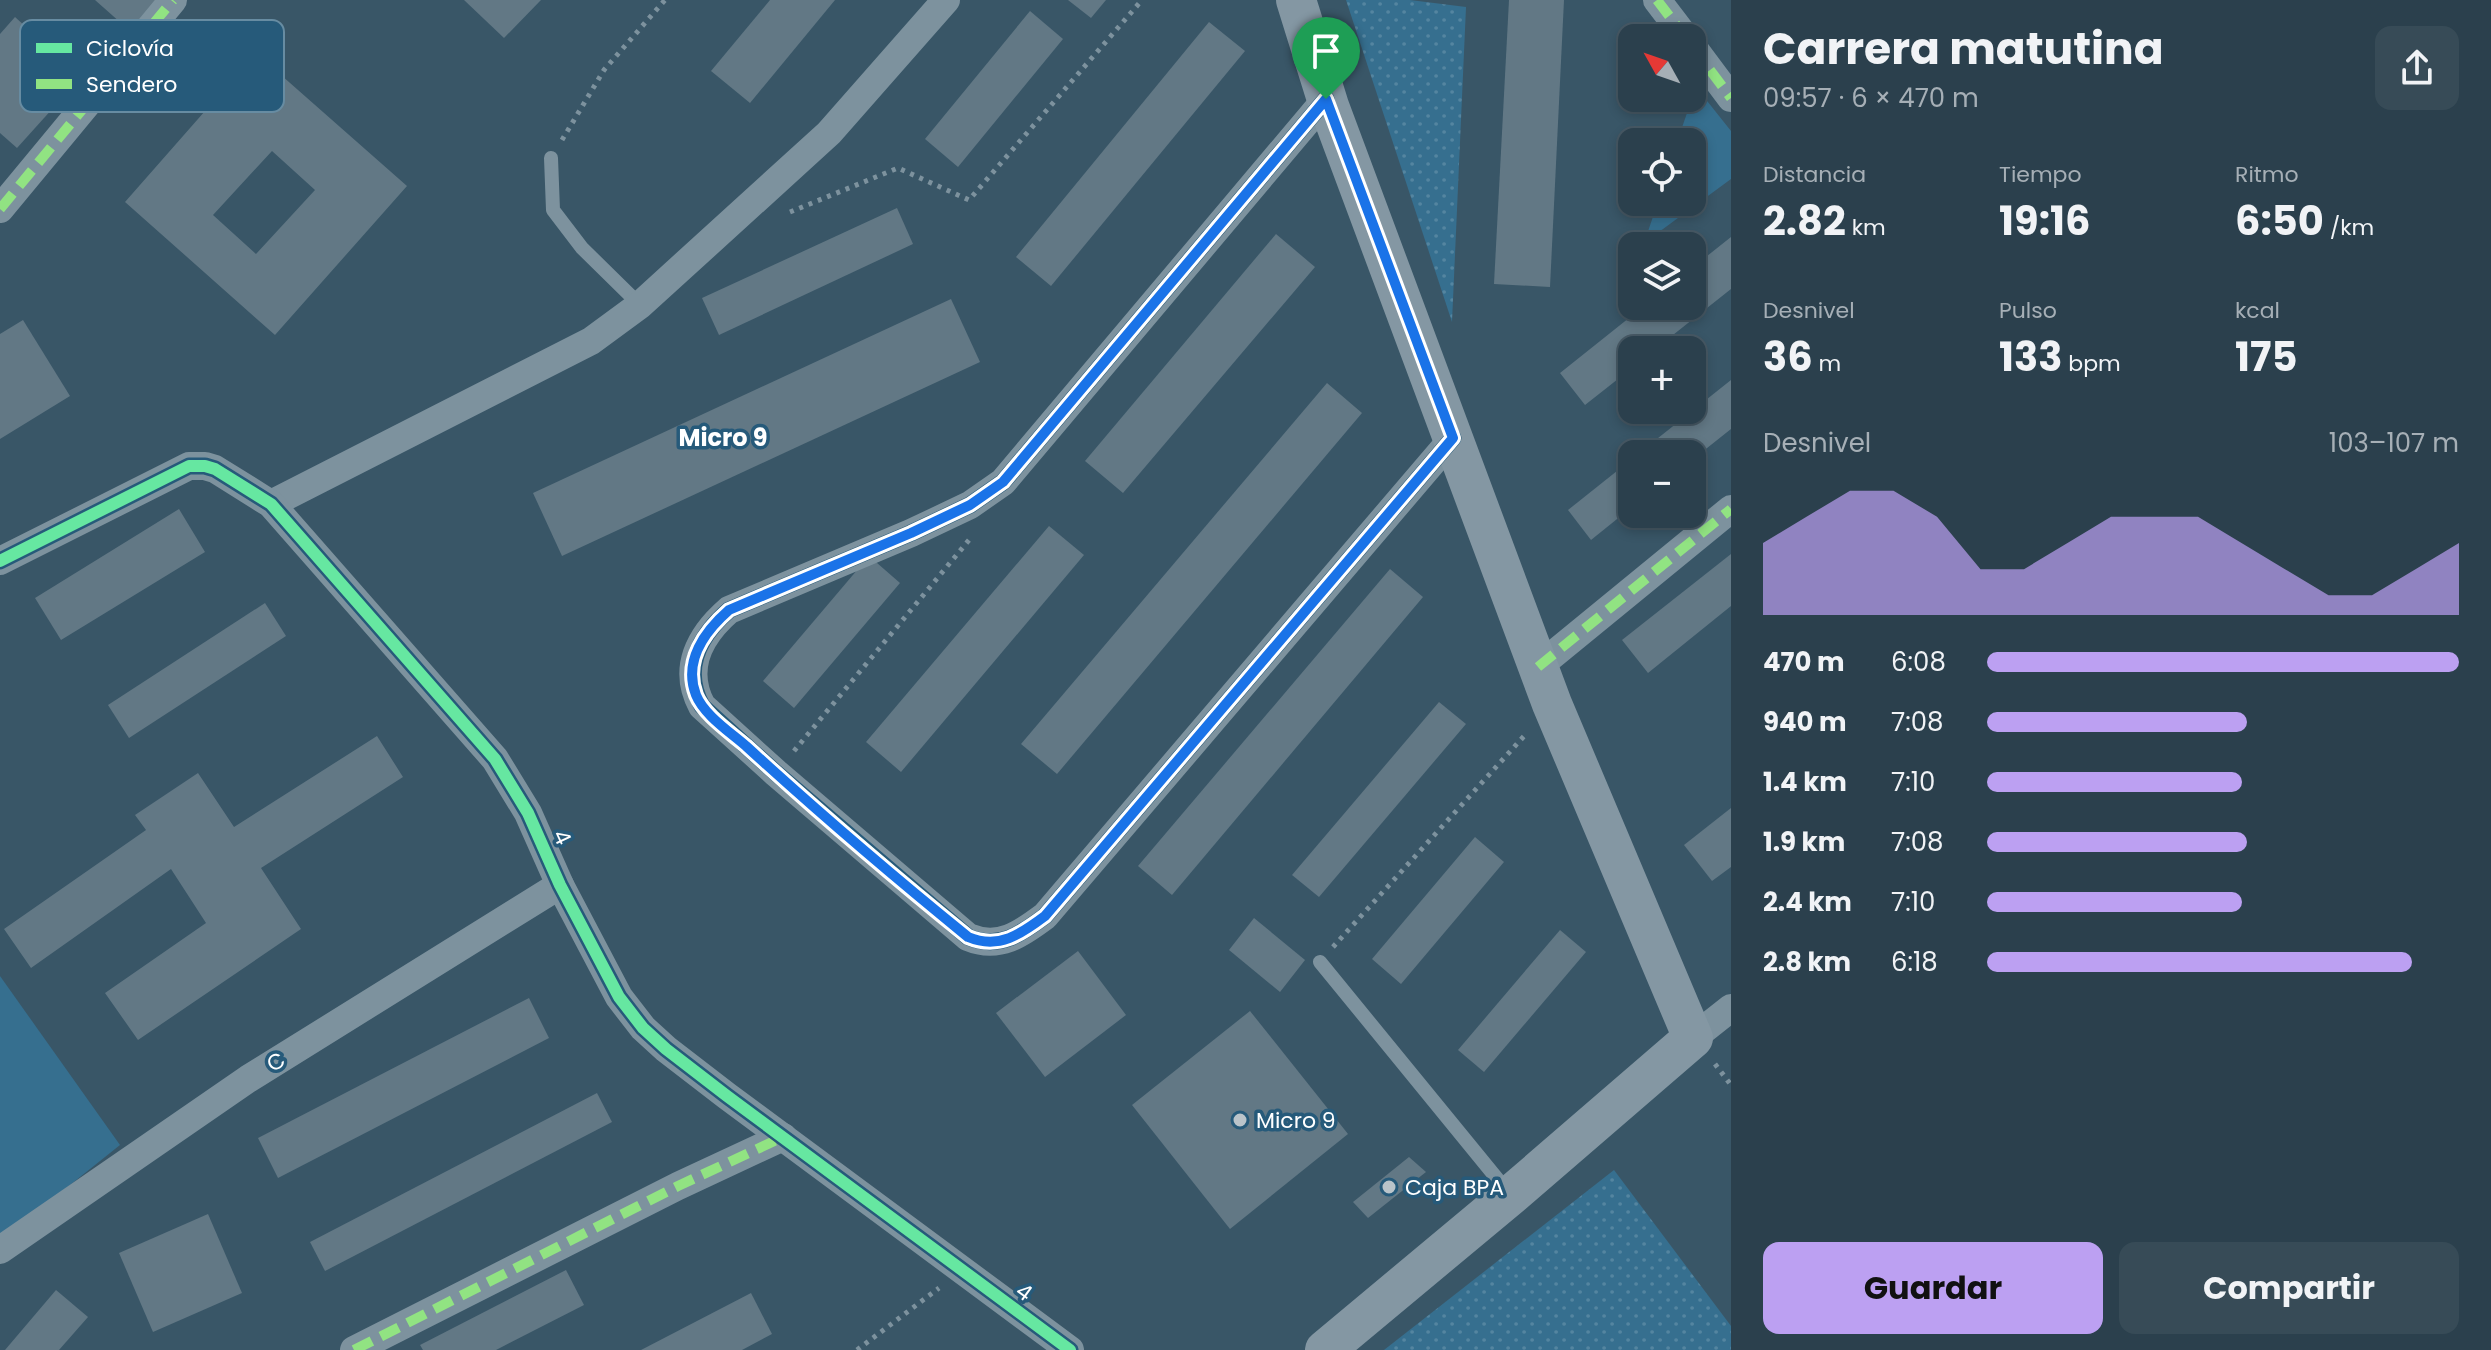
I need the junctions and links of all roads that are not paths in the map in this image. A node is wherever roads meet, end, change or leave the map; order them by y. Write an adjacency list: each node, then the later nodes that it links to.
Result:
1 (173, 0): 5 (street)
2 (946, 0): 13 (street)
3 (1296, 0): 9 (street)
4 (1657, 0): 6 (street)
5 (156, 20)
6 (1675, 24)
7 (1706, 65): 8 (street)
8 (1731, 98)
9 (1326, 99): 14 (street); 14 (street)
10 (80, 112): 12 (street)
11 (551, 158): 13 (lane)
12 (0, 209)
13 (640, 305): 15 (street)
14 (1453, 438): 18 (street)
15 (271, 504): 17 (street, 4); 19 (street, 4)
16 (1731, 509): 18 (street)
17 (0, 561)
18 (1538, 667): 22 (street)
19 (560, 885): 23 (street, 4); 25 (street, C)
20 (1320, 962): 24 (lane)
21 (1731, 1008): 22 (street)
22 (1693, 1038): 24 (street)
23 (783, 1137): 26 (street); 27 (street, 4)
24 (1511, 1195): 28 (street)
25 (0, 1250)
26 (354, 1350)
27 (1070, 1350)
28 (1325, 1350)

